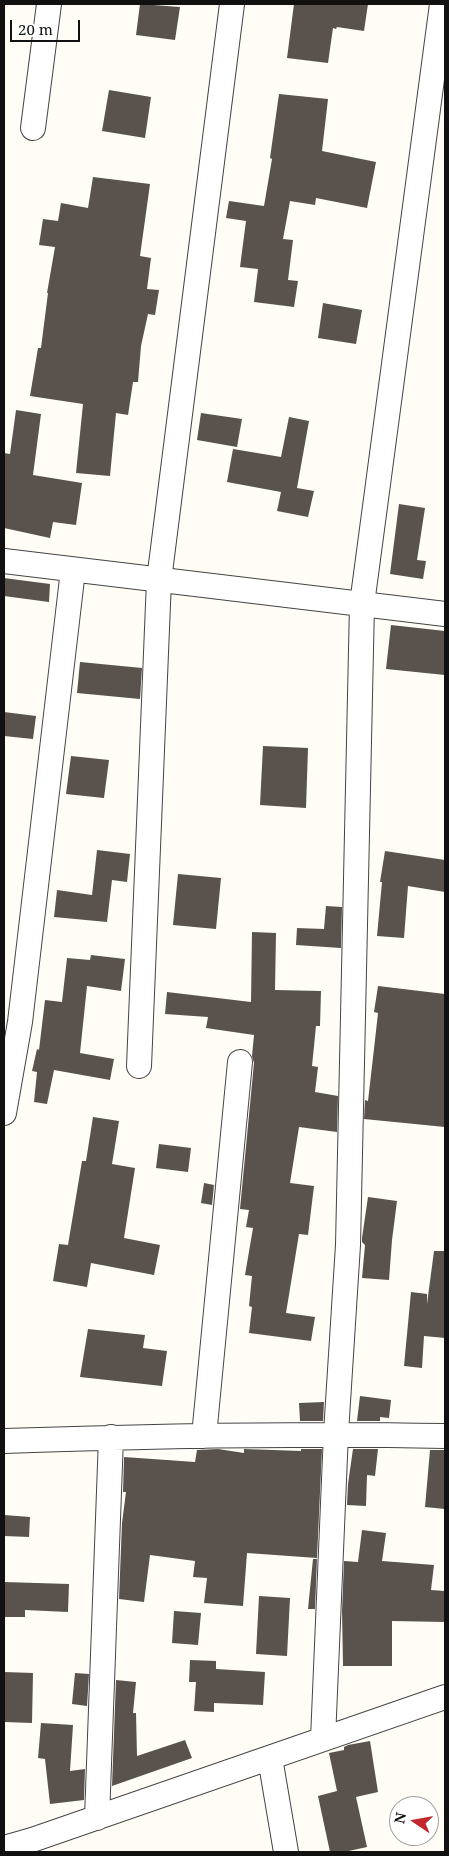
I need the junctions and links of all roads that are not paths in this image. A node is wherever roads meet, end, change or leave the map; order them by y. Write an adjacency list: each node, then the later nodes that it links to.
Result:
1 (49, 4): 4 (street)
2 (232, 4): 7 (street)
3 (442, 4): 8 (street)
4 (33, 128)
5 (4, 562): 6 (street)
6 (73, 570): 7 (street); 12 (street)
7 (159, 580): 8 (street); 11 (street)
8 (362, 604): 9 (street); 13 (street)
9 (445, 614)
10 (240, 1062): 14 (street)
11 (139, 1066)
12 (4, 1113)
13 (336, 1433): 14 (street); 15 (street); 19 (street)
14 (204, 1436): 16 (street)
15 (445, 1436)
16 (111, 1437): 17 (street); 21 (street)
17 (4, 1441)
18 (445, 1697): 19 (street)
19 (324, 1739): 20 (street)
20 (270, 1758): 21 (street); 24 (street)
21 (96, 1818): 22 (street)
22 (33, 1846): 23 (street)
23 (4, 1848)
24 (286, 1852)

